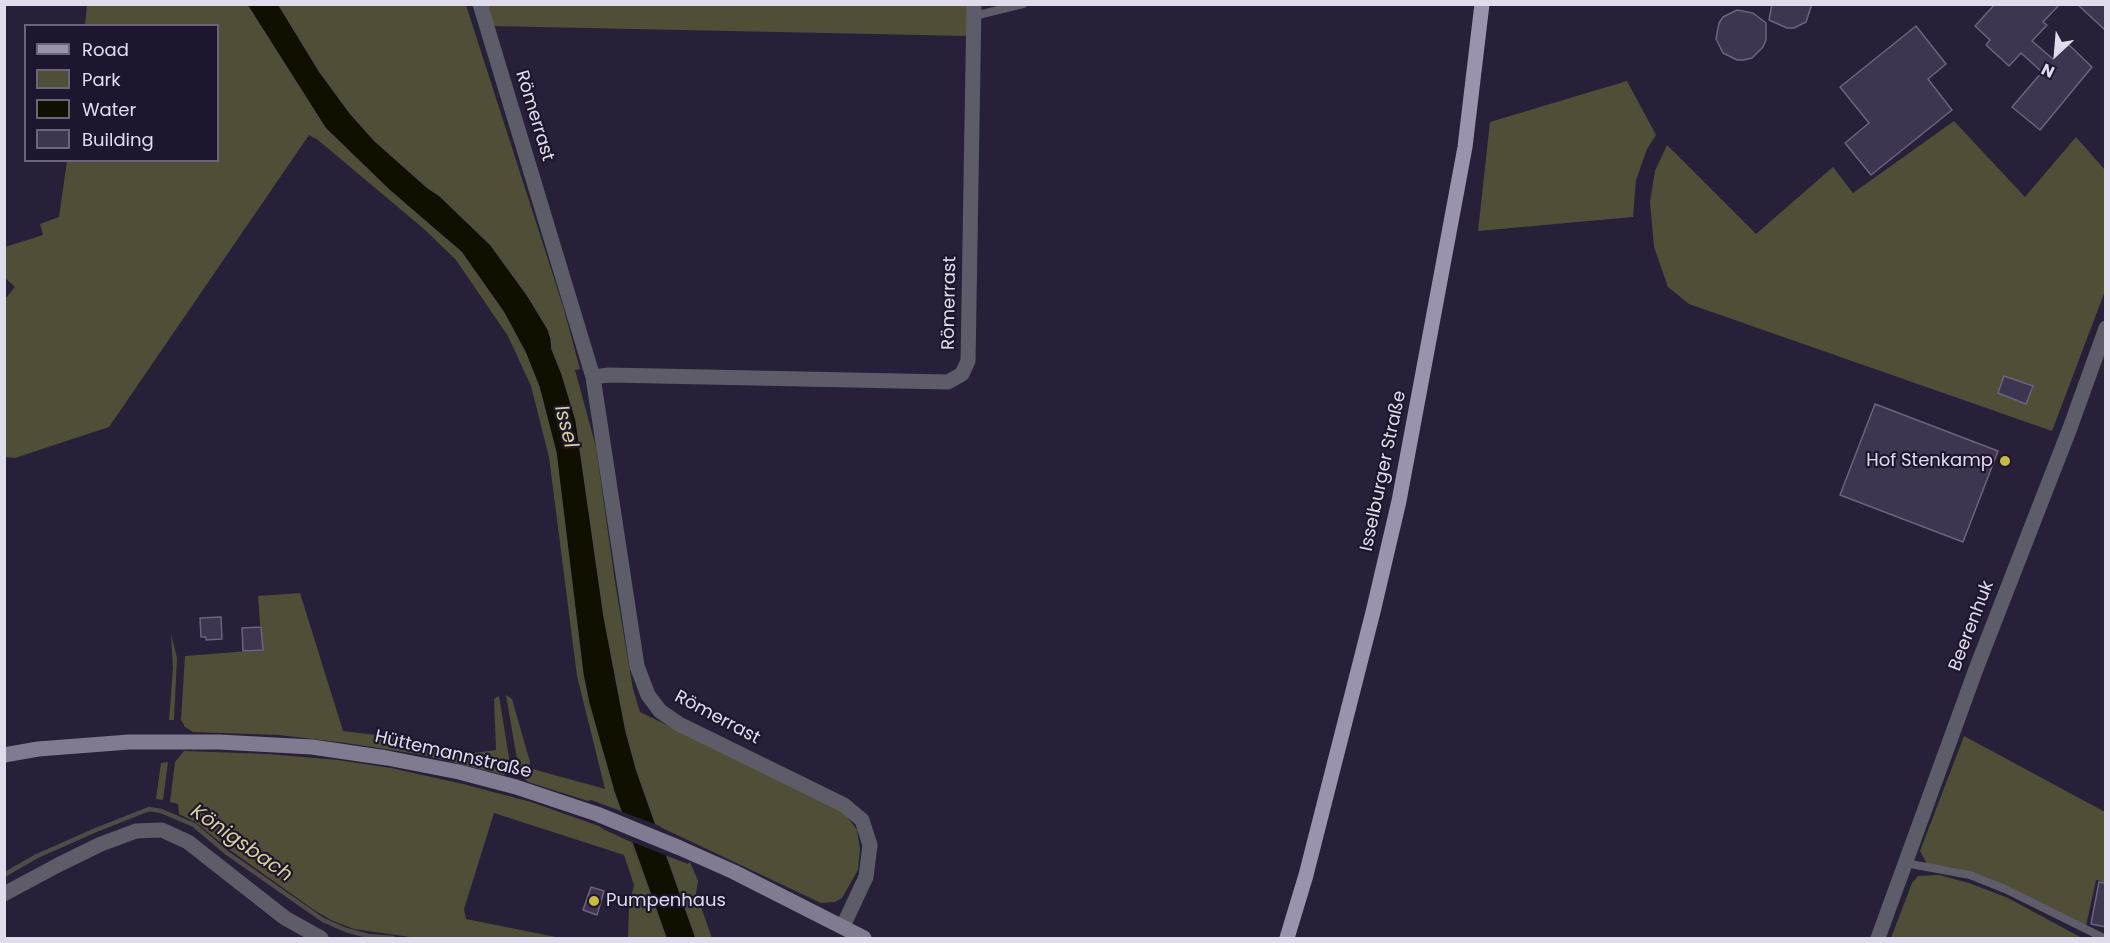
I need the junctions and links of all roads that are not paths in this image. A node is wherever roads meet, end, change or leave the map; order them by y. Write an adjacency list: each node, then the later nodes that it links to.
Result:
1 (480, 4): 6 (street, Römerrast)
2 (1023, 4): 4 (lane)
3 (1482, 4): 13 (main road, Isselburger Straße)
4 (974, 10): 6 (street, Römerrast)
5 (2106, 328): 8 (street, Beerenhuk)
6 (593, 377): 10 (street, Römerrast)
7 (4, 755): 10 (main road, Hüttemannstraße)
8 (1905, 863): 14 (street, Beerenhuk); 15 (lane)
9 (4, 894): 11 (street)
10 (843, 926): 12 (main road, Hüttemannstraße)
11 (321, 939)
12 (864, 939)
13 (1287, 939)
14 (1878, 939)
15 (2104, 939)

